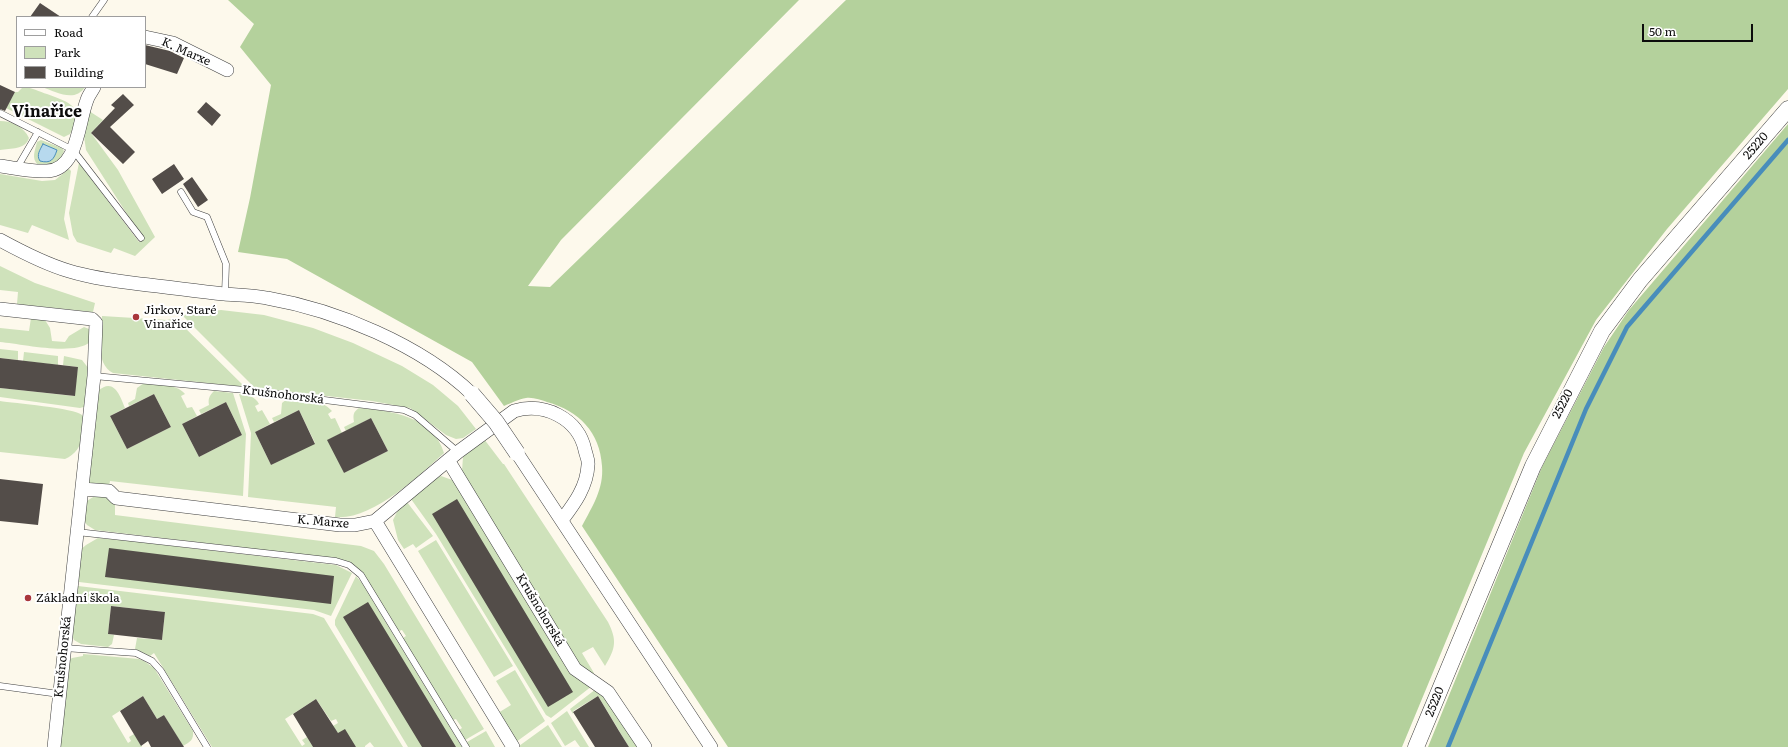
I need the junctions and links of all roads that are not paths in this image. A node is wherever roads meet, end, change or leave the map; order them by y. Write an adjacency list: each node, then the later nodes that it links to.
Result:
1 (104, 0): 2 (lane)
2 (93, 16)
3 (146, 37): 4 (street, K. Marxe)
4 (227, 70)
5 (93, 88): 9 (street)
6 (1788, 109): 34 (street, 25220)
7 (0, 113): 8 (lane)
8 (38, 132): 9 (lane); 11 (lane)
9 (72, 150): 11 (street); 13 (lane)
10 (0, 166): 11 (street)
11 (17, 168)
12 (181, 192): 15 (lane)
13 (141, 238)
14 (0, 240): 15 (street)
15 (225, 294): 18 (street)
16 (0, 309): 17 (street, Krušnohorská)
17 (94, 376): 20 (lane, Krušnohorská); 21 (street, Krušnohorská)
18 (472, 394): 19 (street, bridge)
19 (518, 453): 22 (street)
20 (453, 456): 22 (street); 23 (street); 32 (street, Krušnohorská)
21 (82, 488): 23 (street, K. Marxe); 24 (street, Krušnohorská)
22 (562, 520): 33 (street)
23 (375, 521): 31 (street)
24 (77, 532): 25 (street, Krušnohorská); 30 (lane)
25 (64, 648): 27 (street, Krušnohorská); 29 (lane)
26 (0, 686): 27 (lane)
27 (59, 694): 28 (street, Krušnohorská)
28 (54, 747)
29 (207, 747)
30 (466, 747)
31 (513, 747)
32 (645, 747)
33 (711, 747)
34 (1416, 747)

